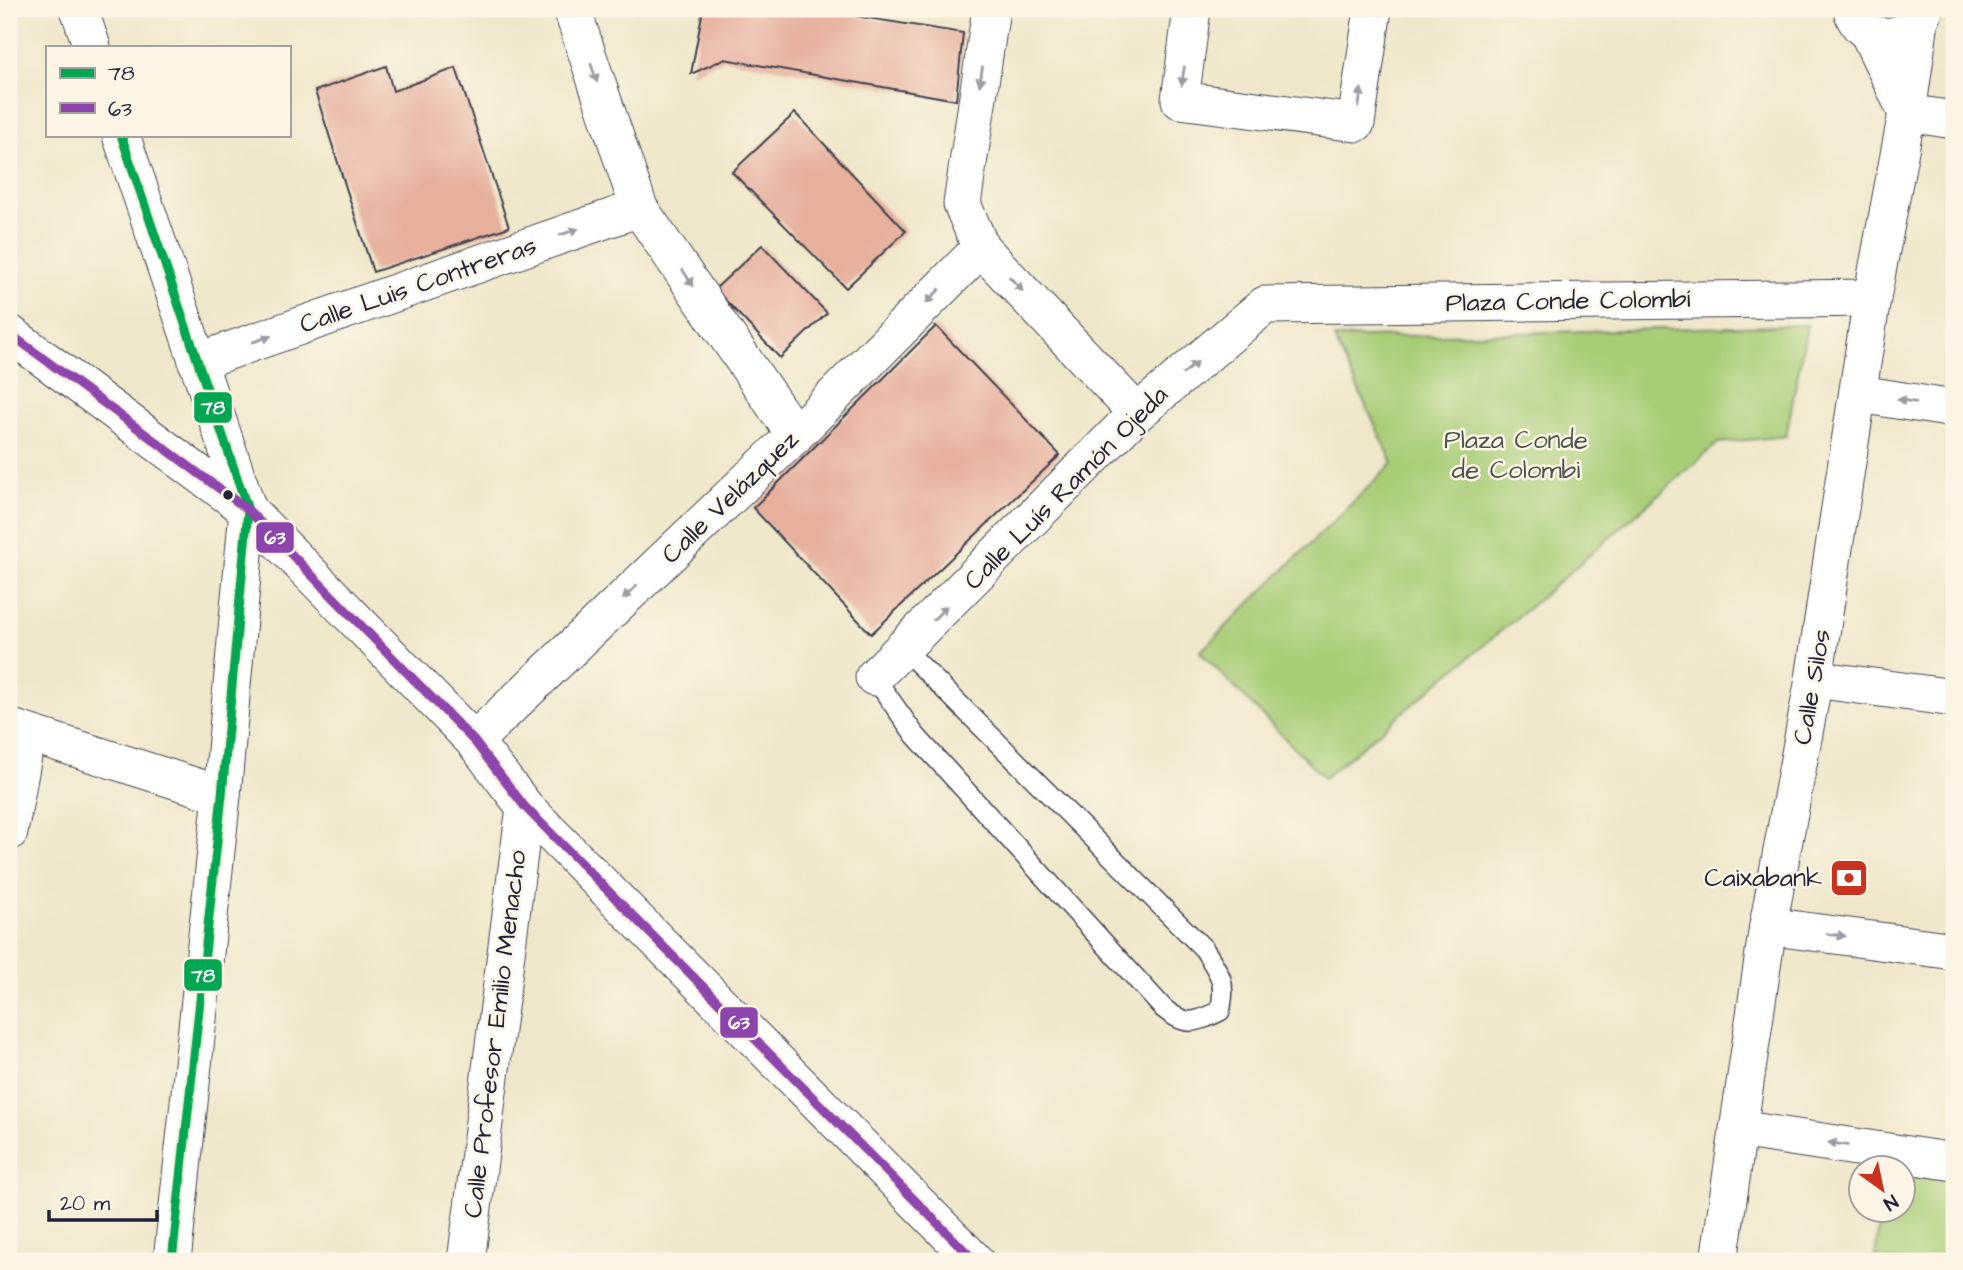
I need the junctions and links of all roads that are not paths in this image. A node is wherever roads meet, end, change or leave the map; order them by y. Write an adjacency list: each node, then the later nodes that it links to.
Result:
1 (79, 9): 8 (street)
2 (572, 9): 12 (street, one-way to 12)
3 (991, 9): 13 (street, one-way to 13)
4 (1192, 9): 5 (street, one-way to 5)
5 (1373, 9)
6 (1922, 15): 7 (street); 9 (street, Calle Silos)
7 (1860, 20): 9 (street)
8 (92, 46)
9 (1907, 113): 10 (street); 14 (street, Calle Silos)
10 (1954, 120)
11 (121, 136): 17 (street)
12 (639, 208): 17 (street, Calle Luis Contreras, one-way to 12); 21 (street, one-way to 21)
13 (981, 248): 20 (street, one-way to 20); 21 (street, Calle Velázquez, one-way to 21)
14 (1872, 298): 15 (street, Plaza Conde Colombí); 18 (street, Calle Silos)
15 (1265, 305): 20 (street, Calle Luís Ramón Ojeda, one-way to 15)
16 (9, 333): 22 (street)
17 (197, 362): 22 (street)
18 (1859, 394): 19 (street, one-way to 18); 25 (street, Calle Silos)
19 (1954, 409)
20 (1137, 412): 23 (street, Calle Luís Ramón Ojeda, one-way to 20)
21 (795, 435): 28 (street, Calle Velázquez, one-way to 28)
22 (248, 510): 28 (street); 29 (street)
23 (904, 649): 24 (street, Calle Luís Ramón Ojeda); 24 (lane)
24 (874, 677)
25 (1814, 679): 26 (street); 32 (street, Calle Silos)
26 (1954, 698)
27 (18, 731): 29 (street); 31 (street)
28 (474, 741): 30 (street)
29 (222, 795): 36 (street)
30 (525, 807): 37 (street, Calle Profesor Emilio Menacho); 38 (street)
31 (9, 832)
32 (1768, 926): 33 (street, one-way to 33); 34 (street, Calle Silos)
33 (1954, 951)
34 (1738, 1129): 35 (street, one-way to 34); 39 (street, Calle Silos)
35 (1954, 1162)
36 (172, 1261)
37 (466, 1261)
38 (975, 1261)
39 (1719, 1261)

